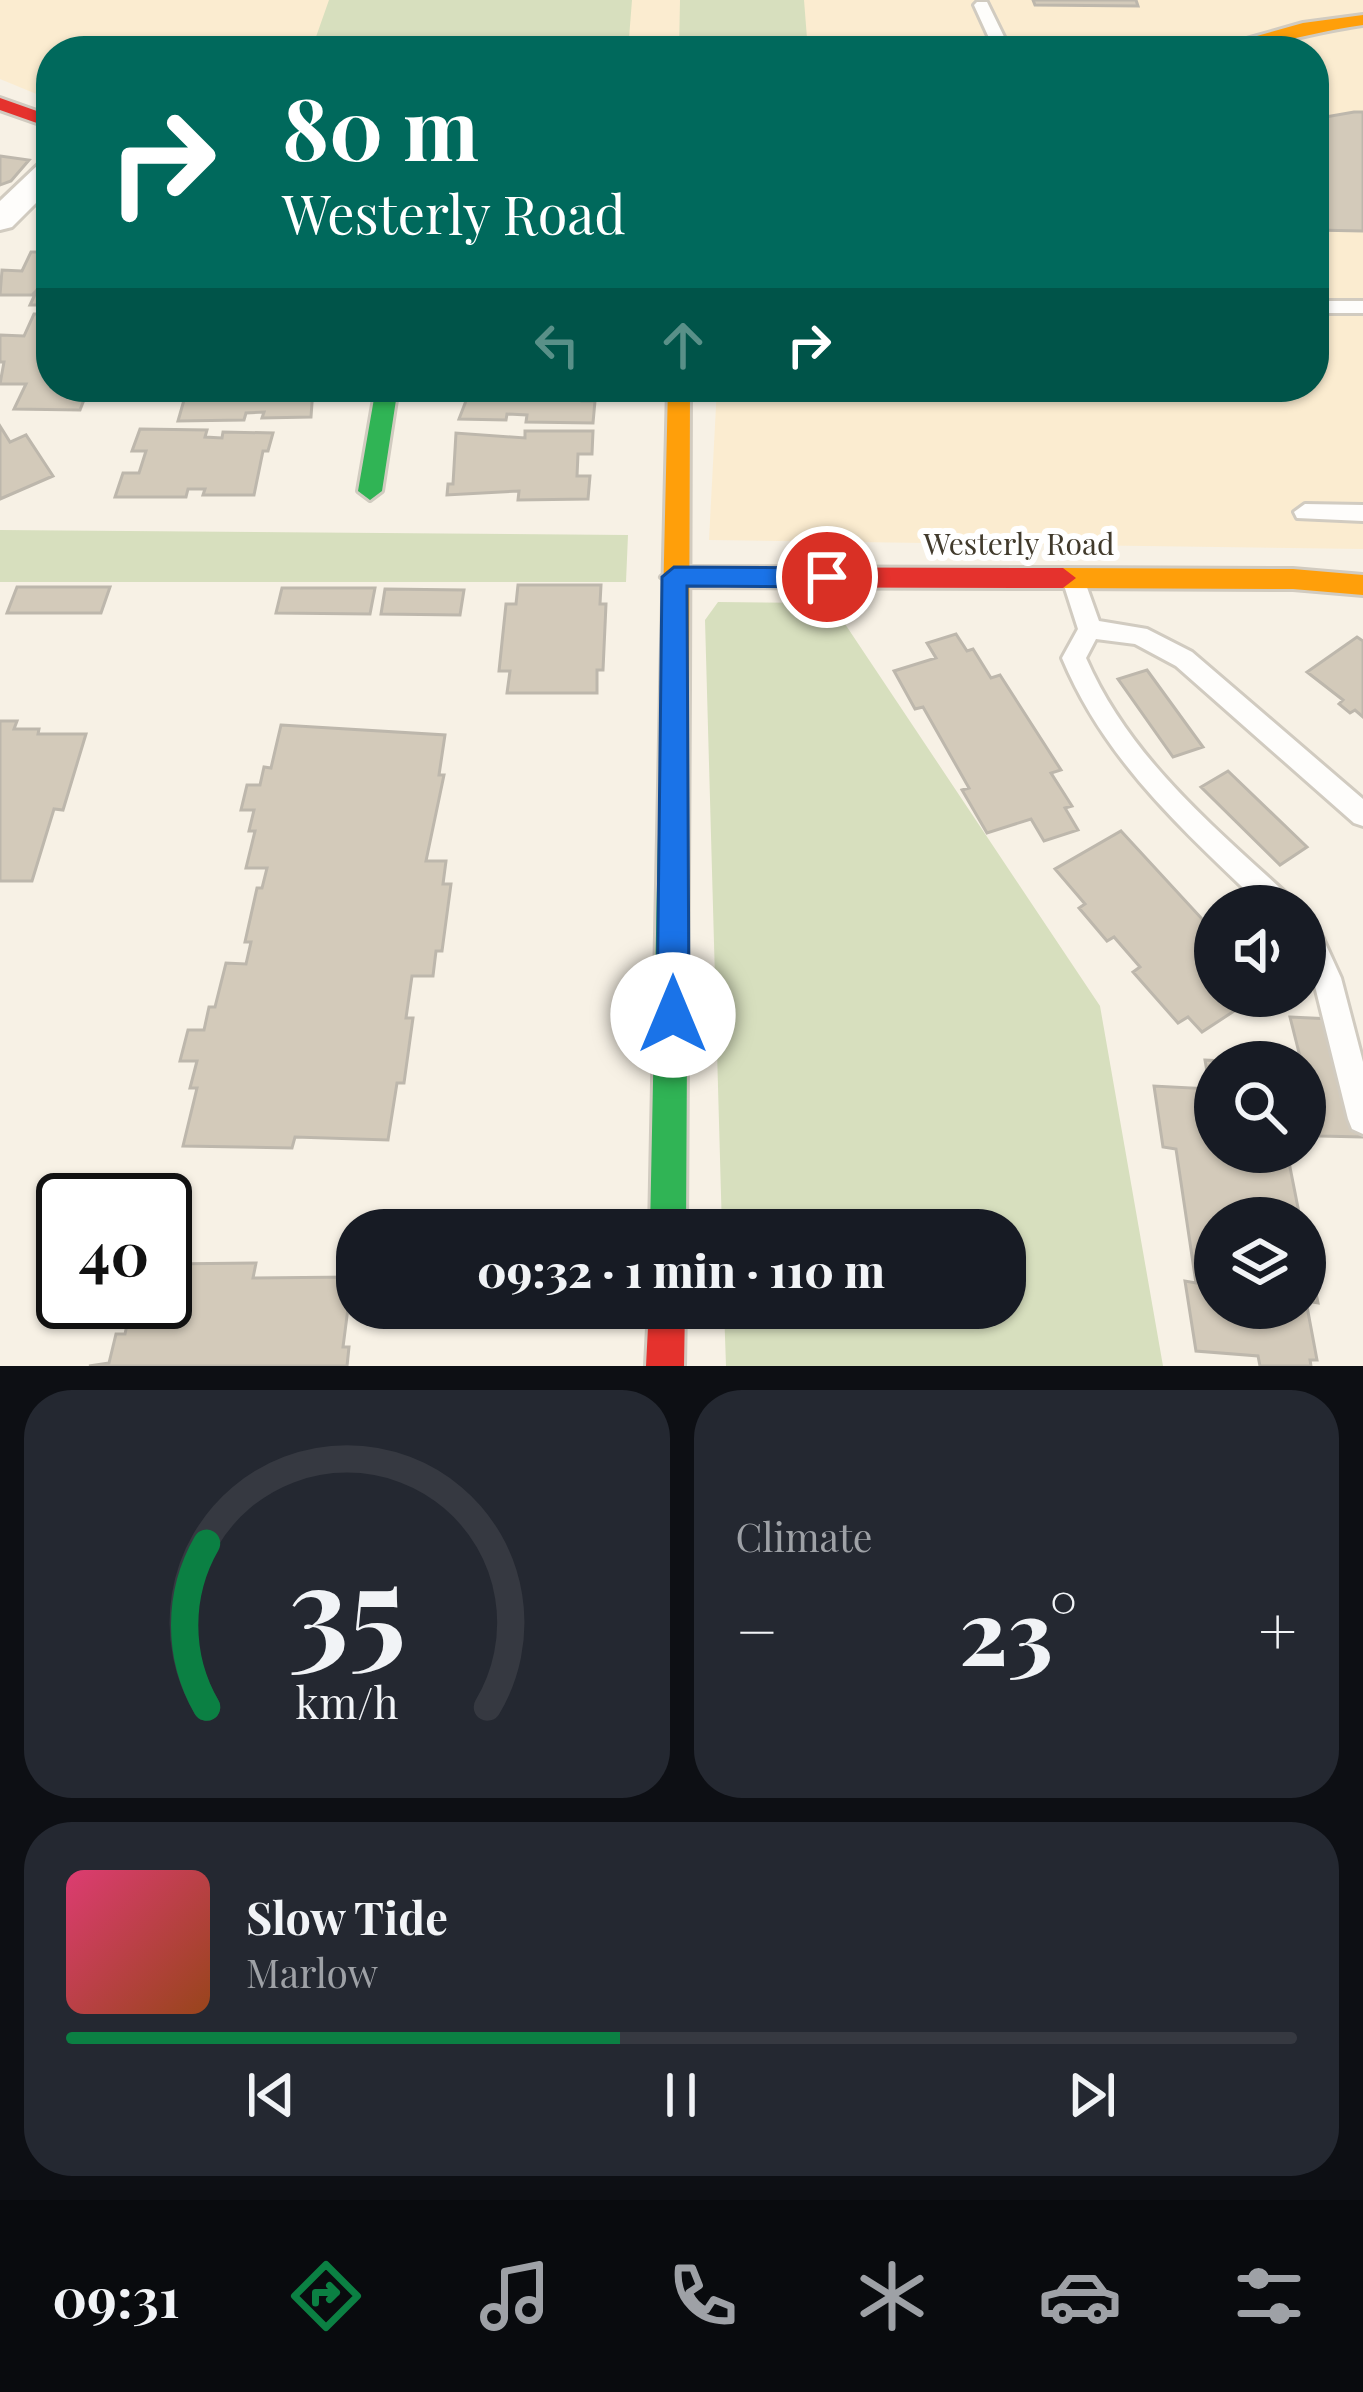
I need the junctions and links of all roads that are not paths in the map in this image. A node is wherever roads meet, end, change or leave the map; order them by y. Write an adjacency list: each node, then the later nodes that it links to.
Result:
1 (982, 5): 3 (lane)
2 (1363, 20): 4 (street)
3 (997, 36)
4 (1272, 36)
5 (0, 104): 6 (street)
6 (36, 117)
7 (36, 185): 8 (street)
8 (0, 220)
9 (1329, 303): 10 (lane)
10 (1363, 307)
11 (385, 402): 13 (street)
12 (679, 402): 16 (street)
13 (370, 490)
14 (1305, 512): 15 (lane)
15 (1363, 513)
16 (674, 577): 17 (street, Westerly Road); 24 (street)
17 (1073, 579): 18 (street, Westerly Road); 19 (lane)
18 (1363, 585)
19 (1090, 629): 20 (lane); 21 (lane)
20 (1363, 814)
21 (1259, 885)
22 (1326, 976): 23 (lane)
23 (1363, 1119)
24 (668, 1209)
25 (666, 1329): 26 (street)
26 (665, 1366)

